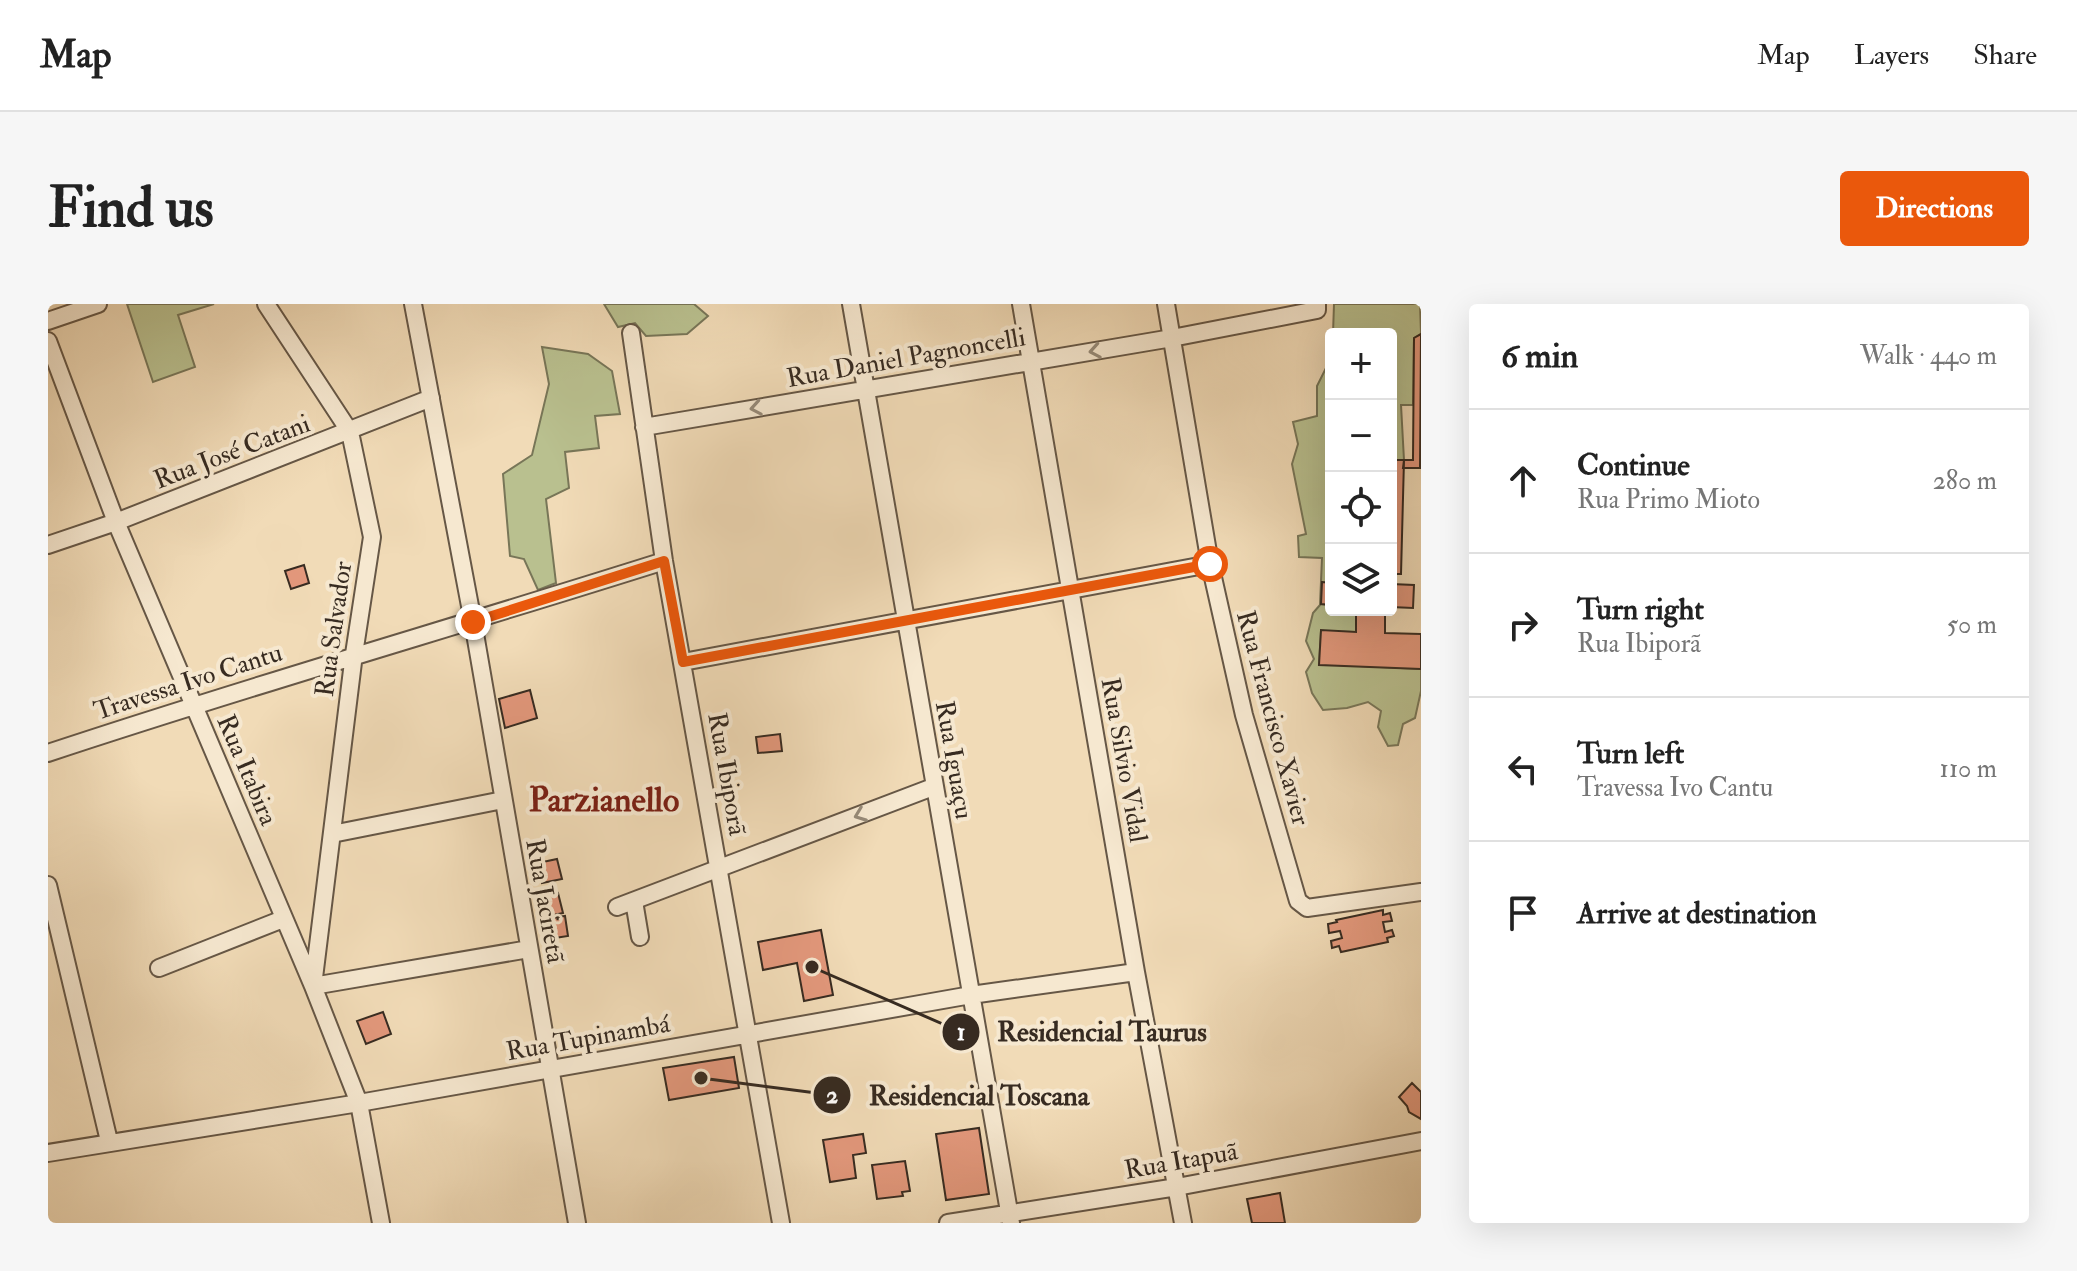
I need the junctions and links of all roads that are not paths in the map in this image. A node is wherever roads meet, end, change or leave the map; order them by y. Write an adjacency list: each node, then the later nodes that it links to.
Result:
1 (98, 304): 8 (street)
2 (266, 304): 16 (street, Rua Salvador)
3 (413, 304): 14 (street, Rua Jaciretã)
4 (851, 304): 13 (street, Rua Iguaçu)
5 (1021, 304): 12 (street, Rua Silvio Vidal)
6 (1166, 304): 10 (street, Rua Francisco Xavier)
7 (1317, 307): 10 (street, Rua Daniel Pagnoncelli)
8 (48, 321)
9 (631, 333): 15 (street, Rua Ibiporã)
10 (1172, 338): 12 (street, Rua Daniel Pagnoncelli, one-way to 12); 20 (street, Rua Francisco Xavier)
11 (48, 341): 17 (street, Rua Itabira)
12 (1031, 362): 13 (street, Rua Daniel Pagnoncelli); 21 (street, Rua Silvio Vidal)
13 (865, 390): 15 (street, Rua Daniel Pagnoncelli, one-way to 15); 22 (street, Rua Iguaçu)
14 (431, 398): 16 (street, Rua José Catani); 23 (street, Rua Jaciretã)
15 (644, 427): 19 (street, Rua Ibiporã)
16 (350, 432): 17 (street, Rua José Catani); 24 (street, Rua Salvador)
17 (116, 522): 18 (street, Rua José Catani); 26 (street, Rua Itabira)
18 (48, 545)
19 (664, 561): 23 (street, Travessa Ivo Cantu); 25 (street, Rua Ibiporã)
20 (1210, 564): 21 (street); 33 (street, Rua Francisco Xavier)
21 (1071, 590): 22 (street); 40 (street, Rua Silvio Vidal)
22 (906, 621): 25 (street); 28 (street, Rua Iguaçu)
23 (473, 622): 24 (street, Travessa Ivo Cantu); 29 (street, Rua Jaciretã)
24 (354, 654): 26 (street, Travessa Ivo Cantu); 30 (street, Rua Salvador)
25 (683, 662): 31 (street, Rua Ibiporã)
26 (193, 704): 27 (street, Travessa Ivo Cantu); 36 (street, Rua Itabira)
27 (48, 753)
28 (933, 787): 31 (street, one-way to 31); 42 (street, Rua Iguaçu)
29 (503, 800): 30 (street); 38 (street, Rua Jaciretã)
30 (332, 834): 41 (street, Rua Salvador)
31 (720, 869): 34 (street); 43 (street, Rua Ibiporã)
32 (48, 885): 46 (street)
33 (1421, 892)
34 (634, 901): 35 (street); 37 (street)
35 (617, 907)
36 (283, 919): 39 (street); 41 (street, Rua Itabira)
37 (640, 937)
38 (529, 949): 41 (street); 44 (street, Rua Jaciretã)
39 (159, 968)
40 (1136, 972): 42 (street, Rua Tupinambá); 49 (street, Rua Silvio Vidal)
41 (313, 986): 45 (street, Rua Itabira)
42 (971, 995): 43 (street, Rua Tupinambá); 50 (street, Rua Iguaçu)
43 (748, 1034): 44 (street, Rua Tupinambá); 53 (street, Rua Ibiporã)
44 (550, 1069): 45 (street, Rua Tupinambá); 52 (street, Rua Jaciretã)
45 (359, 1103): 46 (street, Rua Tupinambá); 51 (street, Rua Itabira)
46 (109, 1141): 48 (street, Rua Tupinambá)
47 (1421, 1141): 49 (street, Rua Itapuã)
48 (48, 1153)
49 (1177, 1187): 50 (street, Rua Itapuã); 55 (street, Rua Silvio Vidal)
50 (1010, 1218): 54 (street, Rua Itapuã)
51 (381, 1223)
52 (577, 1223)
53 (781, 1223)
54 (948, 1223)
55 (1183, 1223)

